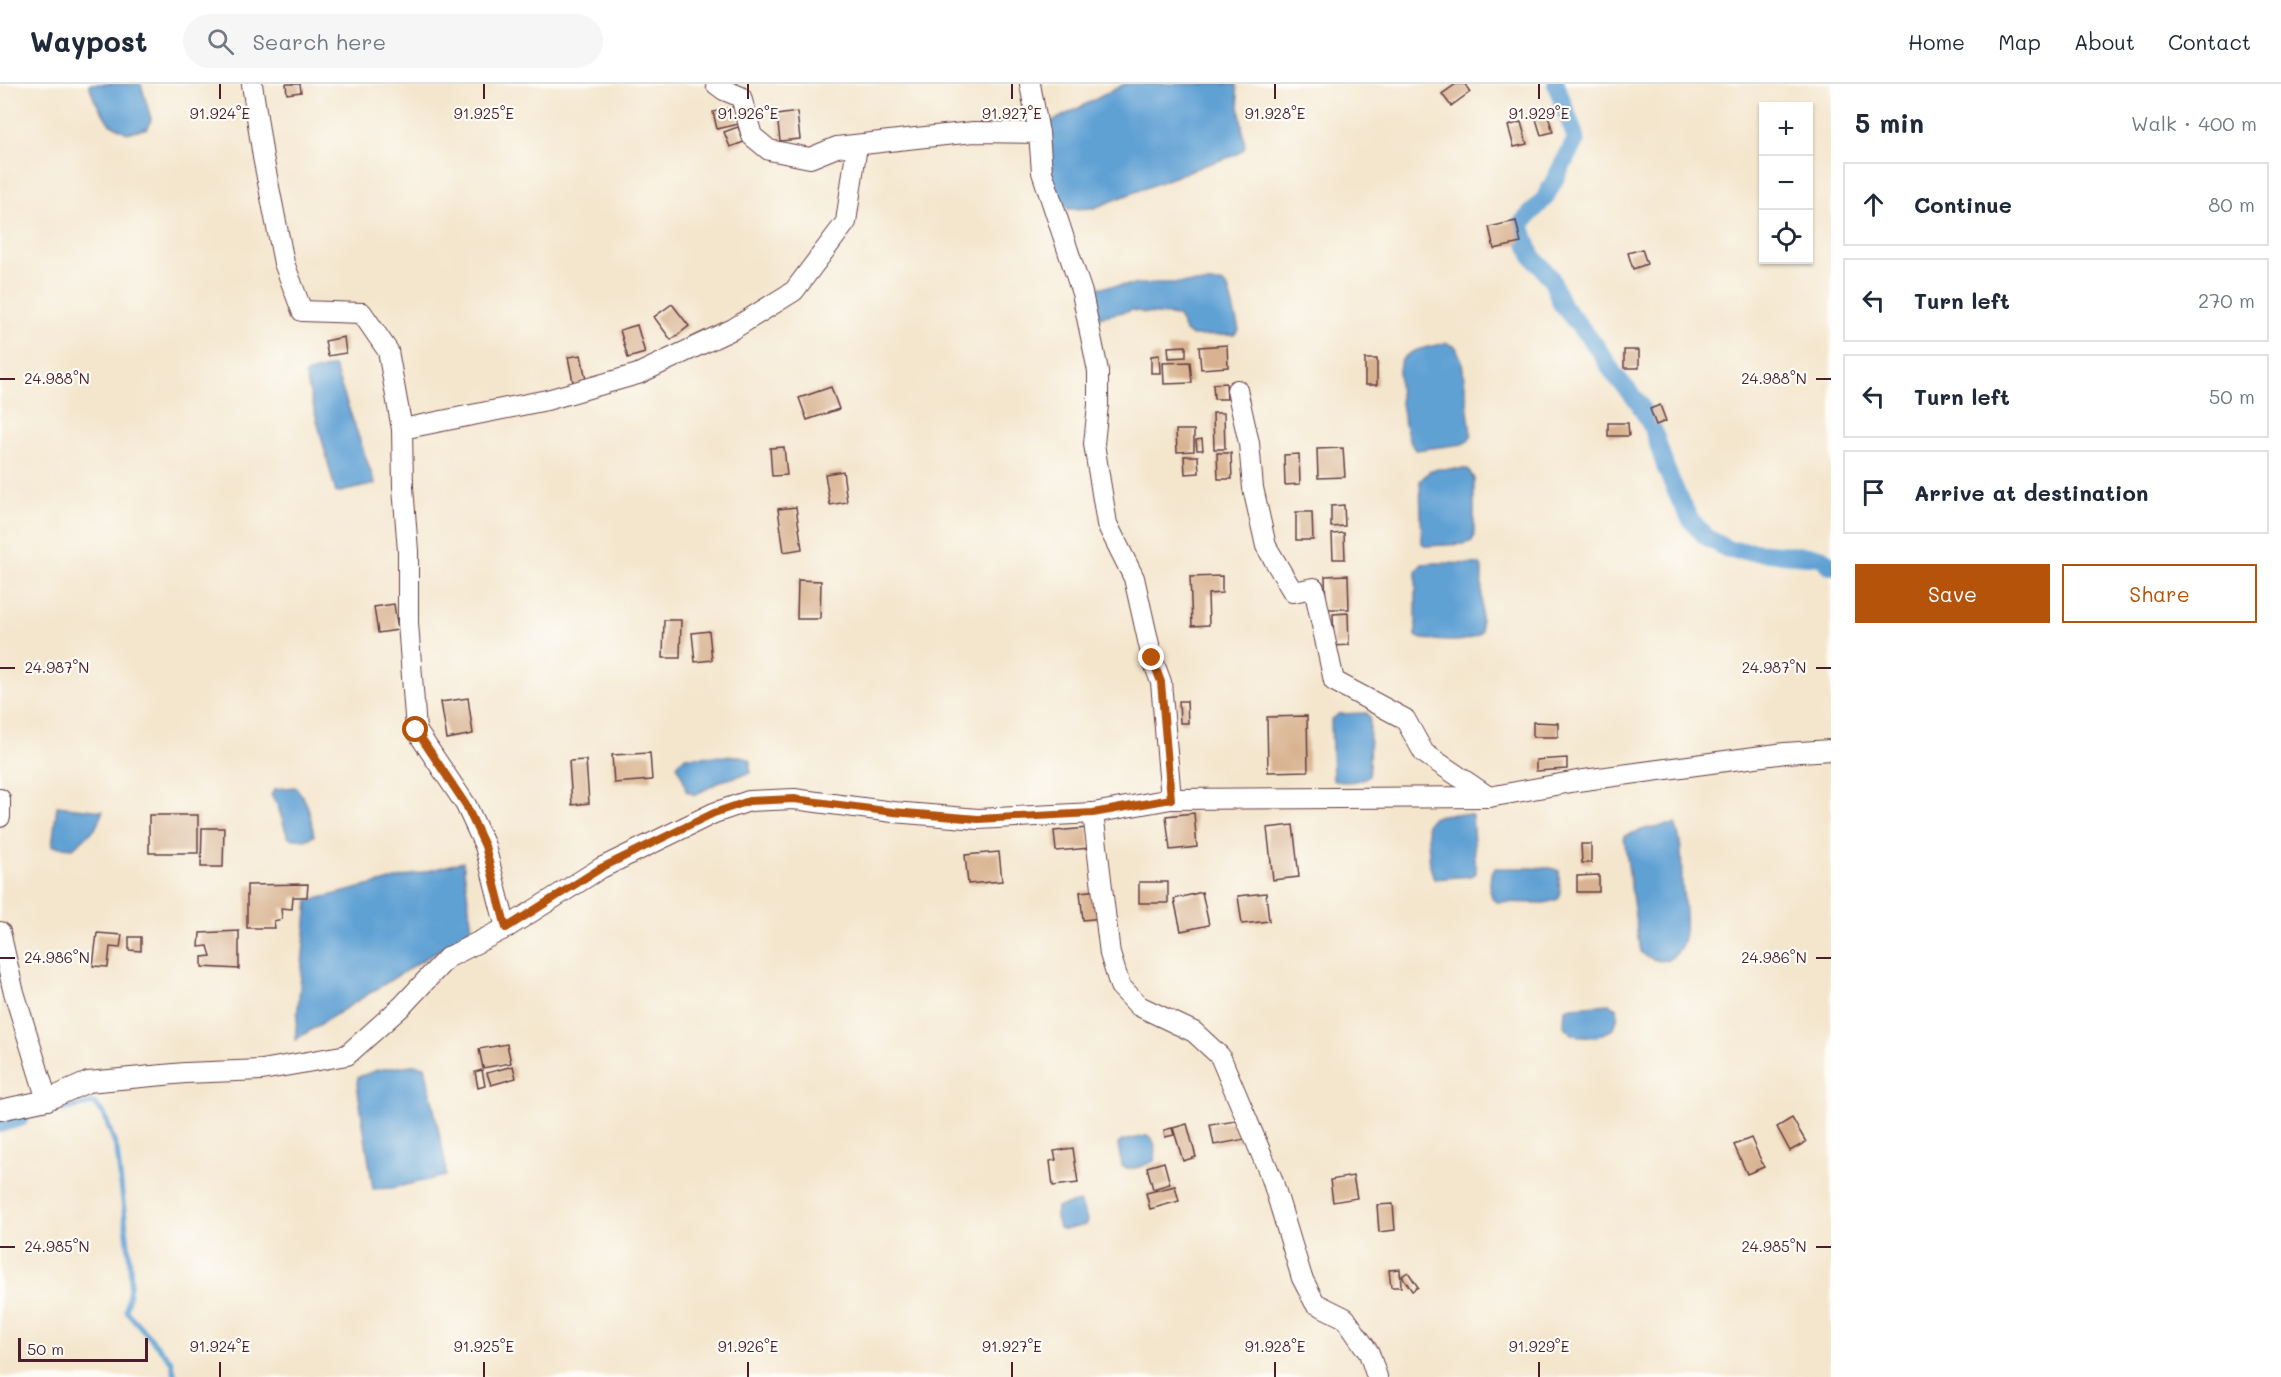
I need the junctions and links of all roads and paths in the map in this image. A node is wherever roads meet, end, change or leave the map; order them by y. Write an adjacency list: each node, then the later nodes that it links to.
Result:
1 (252, 84): 7 (street)
2 (716, 84): 5 (street)
3 (1030, 84): 4 (street)
4 (1038, 133): 5 (street); 11 (street)
5 (857, 145): 7 (street)
6 (1237, 390): 9 (street)
7 (402, 429): 14 (street)
8 (1831, 750): 9 (street)
9 (1489, 797): 11 (street)
10 (0, 799): 13 (street)
11 (1171, 799): 12 (street)
12 (1093, 813): 14 (street); 18 (street)
13 (0, 818)
14 (506, 928): 16 (street)
15 (0, 932): 16 (street)
16 (47, 1100): 17 (street)
17 (0, 1110)
18 (1377, 1377)

